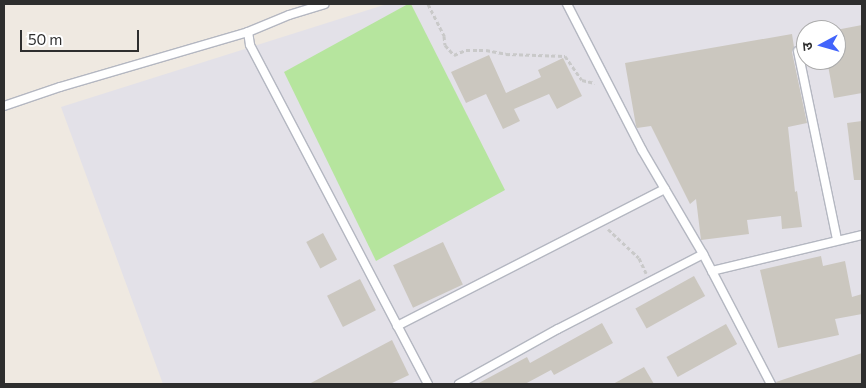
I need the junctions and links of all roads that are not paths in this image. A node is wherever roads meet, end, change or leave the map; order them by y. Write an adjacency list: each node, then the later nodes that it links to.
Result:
1 (324, 4): 3 (lane)
2 (567, 4): 6 (lane)
3 (248, 32): 5 (lane); 11 (lane)
4 (802, 70): 8 (lane)
5 (4, 106)
6 (666, 189): 9 (lane); 11 (lane)
7 (862, 235): 8 (lane)
8 (837, 240): 10 (lane)
9 (703, 254): 10 (lane); 13 (lane)
10 (712, 271): 14 (lane)
11 (397, 326): 12 (lane)
12 (428, 384)
13 (459, 384)
14 (771, 384)

